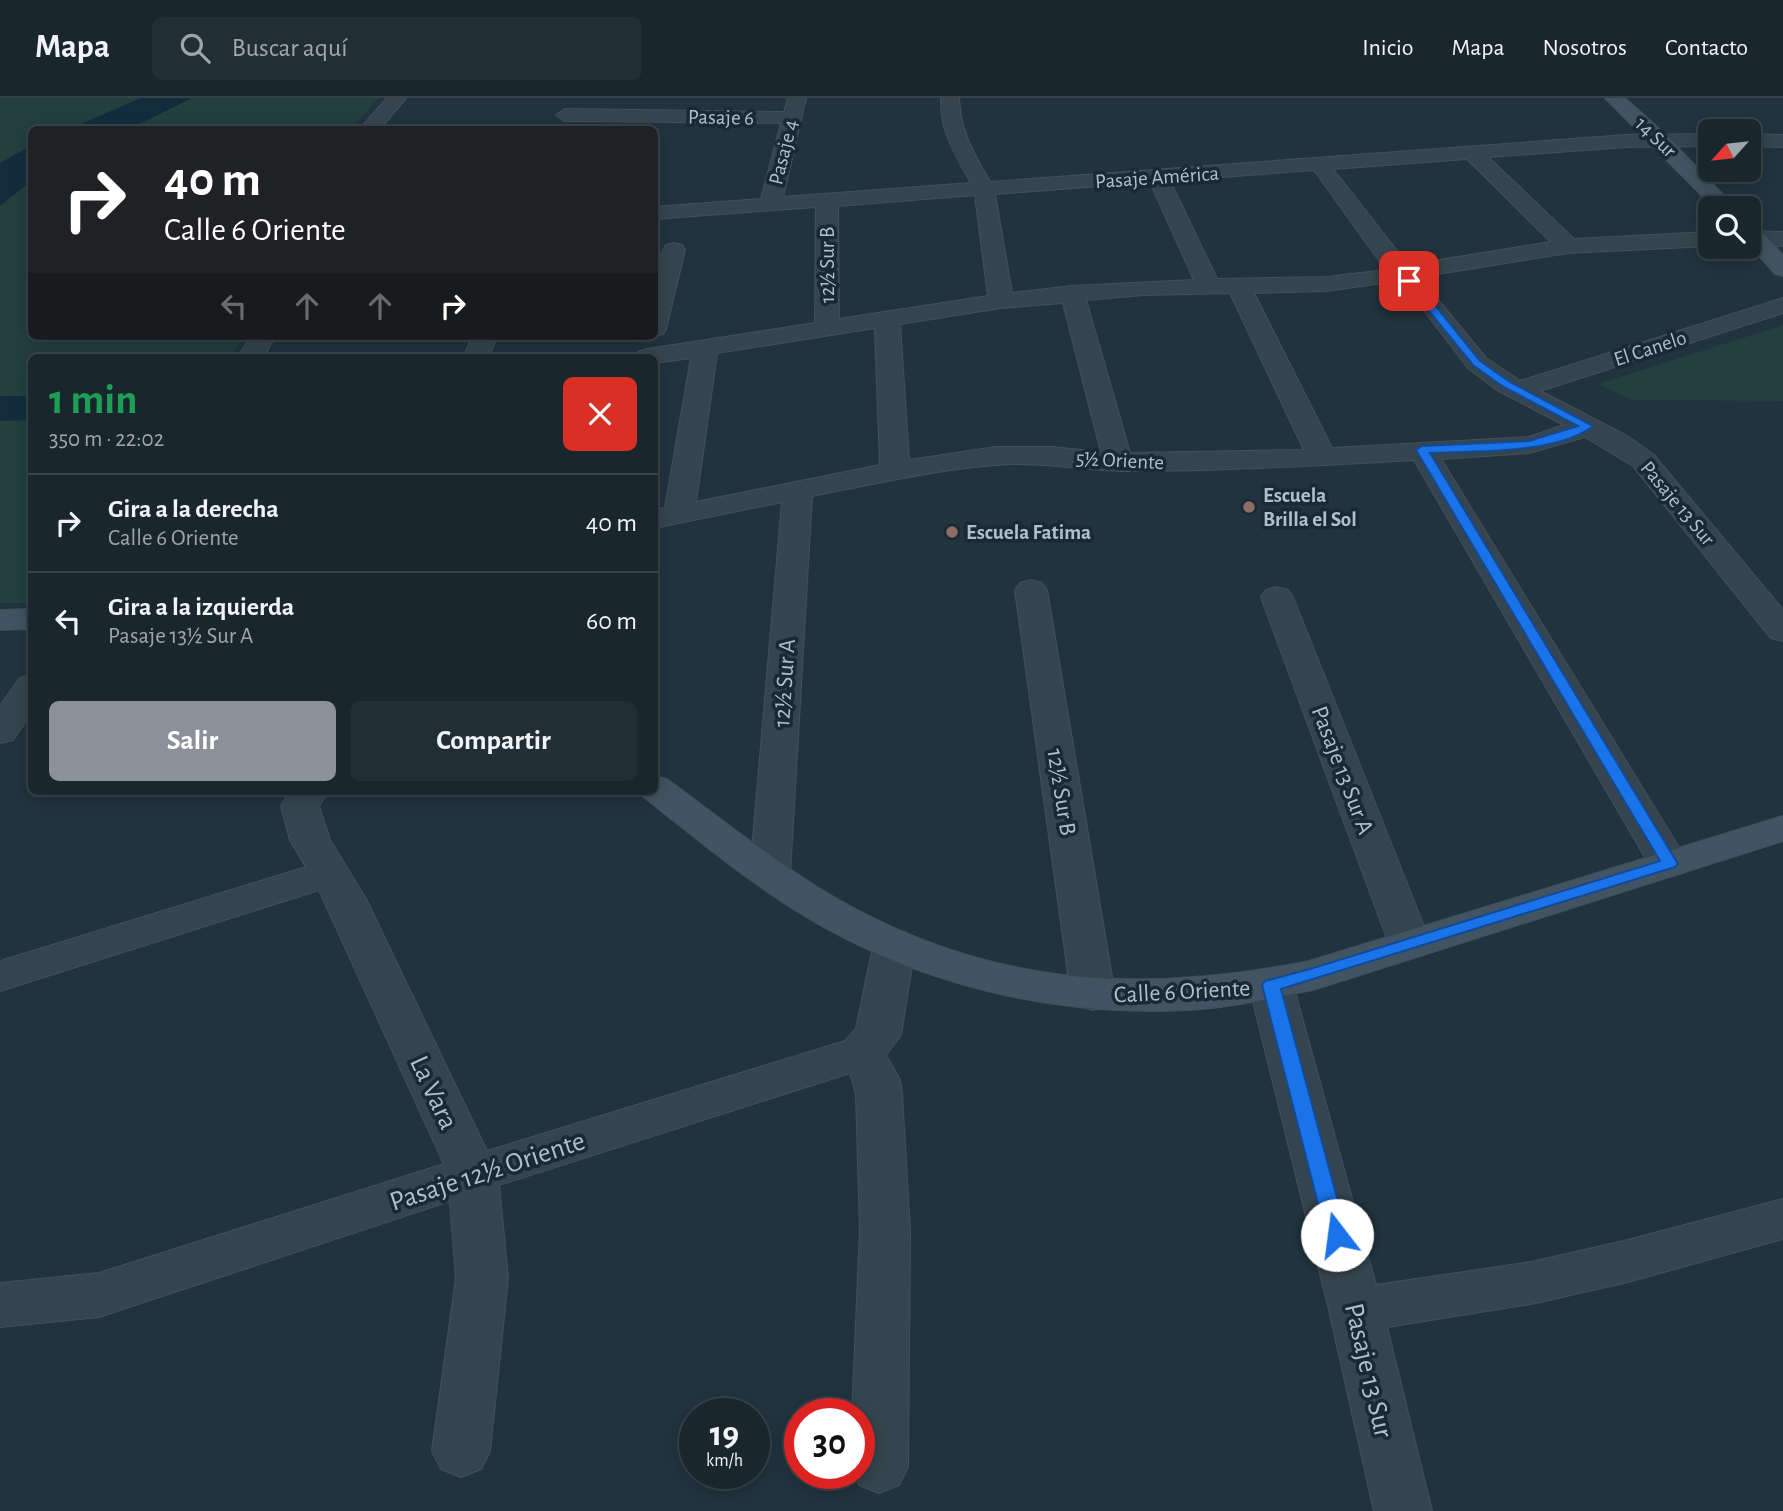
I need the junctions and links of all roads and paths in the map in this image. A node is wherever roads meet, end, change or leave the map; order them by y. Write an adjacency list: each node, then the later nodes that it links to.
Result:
1 (397, 98): 8 (street)
2 (797, 98): 6 (street, Pasaje 4)
3 (950, 98): 16 (street)
4 (1614, 98): 9 (main road, 14 Sur)
5 (565, 114): 7 (street, Pasaje 6)
6 (792, 118): 7 (street, Pasaje 6); 19 (street, Pasaje 4)
7 (644, 123)
8 (372, 126)
9 (1659, 139): 10 (street, Pasaje América); 13 (street, Pasaje América); 17 (main road, 14 Sur)
10 (1698, 140)
11 (1761, 140): 12 (street)
12 (1783, 141)
13 (1473, 154): 14 (street, Pasaje América); 24 (street)
14 (1320, 165): 15 (street, Pasaje América); 28 (street, Pasaje 13 Sur)
15 (1158, 177): 16 (street, Pasaje América); 29 (street)
16 (984, 189): 18 (street, Pasaje América); 32 (street)
17 (1714, 196)
18 (827, 202): 19 (street, Pasaje América); 36 (street, 12½ Sur B)
19 (770, 206): 20 (street, Pasaje América)
20 (658, 213)
21 (1761, 237): 22 (street)
22 (1783, 239)
23 (1698, 240): 24 (street)
24 (1568, 246): 28 (street)
25 (1761, 246): 27 (main road)
26 (674, 250): 34 (street)
27 (1783, 269)
28 (1402, 275): 30 (street); 39 (street, Pasaje 13 Sur)
29 (1209, 287): 30 (street); 31 (street)
30 (1239, 287): 42 (street)
31 (1072, 293): 32 (street); 43 (street)
32 (1001, 301): 35 (street)
33 (1783, 305): 39 (street, El Canelo)
34 (658, 313)
35 (887, 320): 36 (street); 44 (street)
36 (827, 329): 37 (street)
37 (705, 349): 38 (street); 46 (street)
38 (658, 355)
39 (1517, 390): 40 (street, Pasaje 13 Sur)
40 (1588, 426): 41 (street, 5½ Oriente); 51 (street, Pasaje 13 Sur)
41 (1422, 450): 42 (street, 5½ Oriente); 57 (street)
42 (1322, 457): 43 (street, 5½ Oriente)
43 (1118, 462): 44 (street, 5½ Oriente)
44 (895, 471): 45 (street, 5½ Oriente)
45 (798, 492): 46 (street, 5½ Oriente); 59 (street, 12½ Sur A)
46 (667, 517)
47 (1031, 590): 64 (street, 12½ Sur B)
48 (1277, 597): 60 (street, Pasaje 13 Sur A)
49 (28, 619): 50 (main road)
50 (0, 620)
51 (1783, 631)
52 (28, 691): 53 (street)
53 (0, 732)
54 (658, 790): 59 (main road, Calle 6 Oriente)
55 (307, 795): 58 (street, La Vara)
56 (1783, 828): 57 (main road, Calle 6 Oriente)
57 (1669, 864): 60 (main road, Calle 6 Oriente)
58 (330, 873): 62 (street); 66 (street, La Vara)
59 (770, 874): 61 (main road, Calle 6 Oriente)
60 (1410, 944): 63 (main road, Calle 6 Oriente)
61 (894, 946): 64 (main road, Calle 6 Oriente); 65 (street)
62 (0, 976)
63 (1271, 985): 64 (main road, Calle 6 Oriente); 69 (street, Pasaje 13 Sur)
64 (1093, 995)
65 (861, 1053): 66 (street, Pasaje 12½ Oriente); 71 (street)
66 (473, 1174): 68 (street, Pasaje 12½ Oriente); 70 (street, La Vara)
67 (1783, 1219): 69 (street)
68 (0, 1305)
69 (1356, 1310): 72 (street, Pasaje 13 Sur)
70 (461, 1451)
71 (879, 1467)
72 (1403, 1511)

